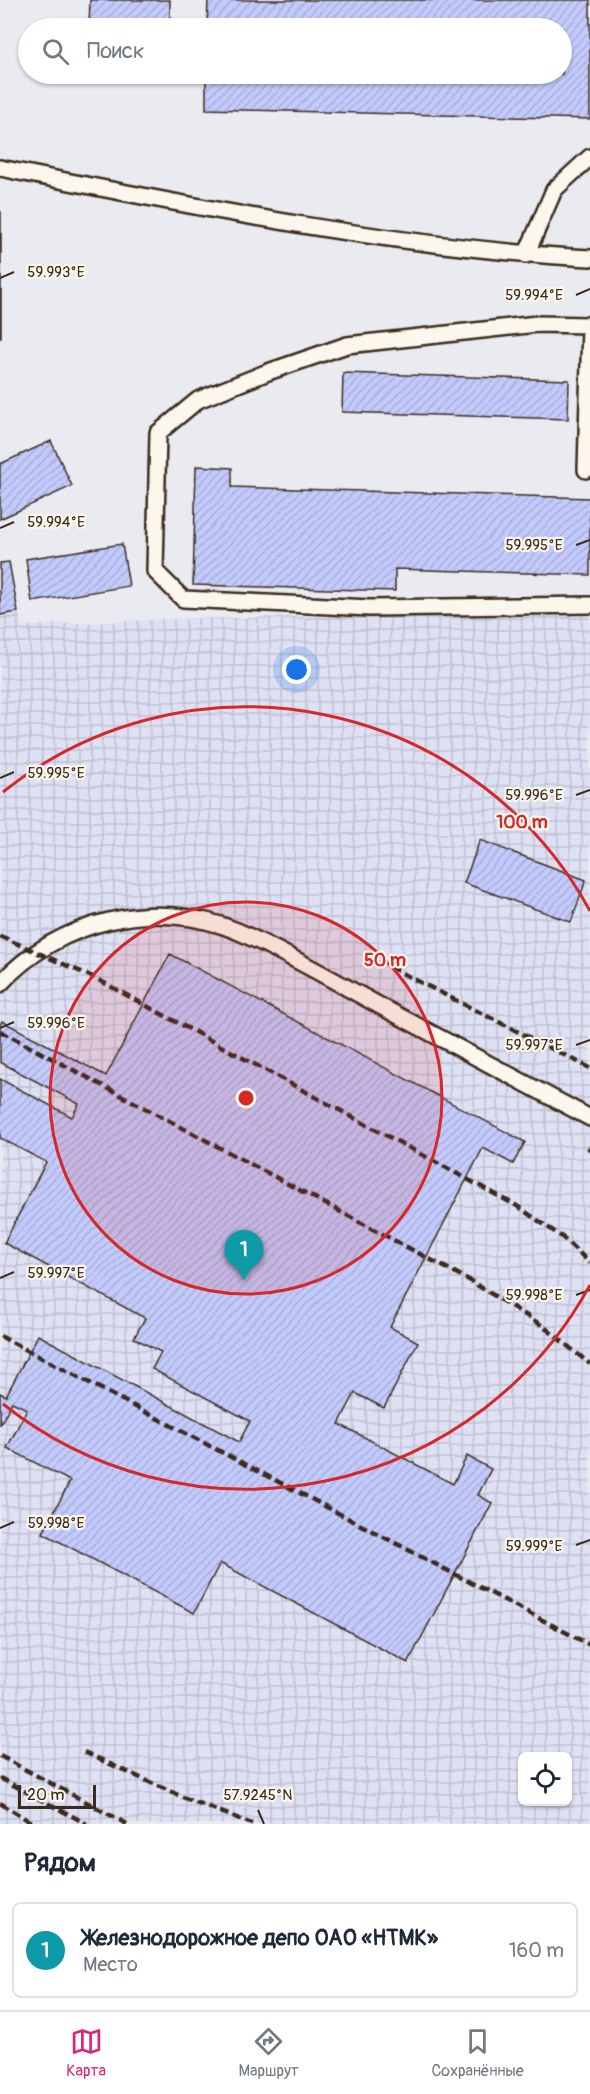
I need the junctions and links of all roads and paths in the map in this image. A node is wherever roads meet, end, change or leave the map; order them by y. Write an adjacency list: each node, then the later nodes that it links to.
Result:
1 (590, 157): 3 (lane)
2 (0, 168): 3 (lane)
3 (526, 255): 4 (lane)
4 (590, 258)
5 (590, 326): 6 (lane); 7 (lane)
6 (586, 470)
7 (590, 604)
8 (0, 984): 9 (lane)
9 (590, 1118)

